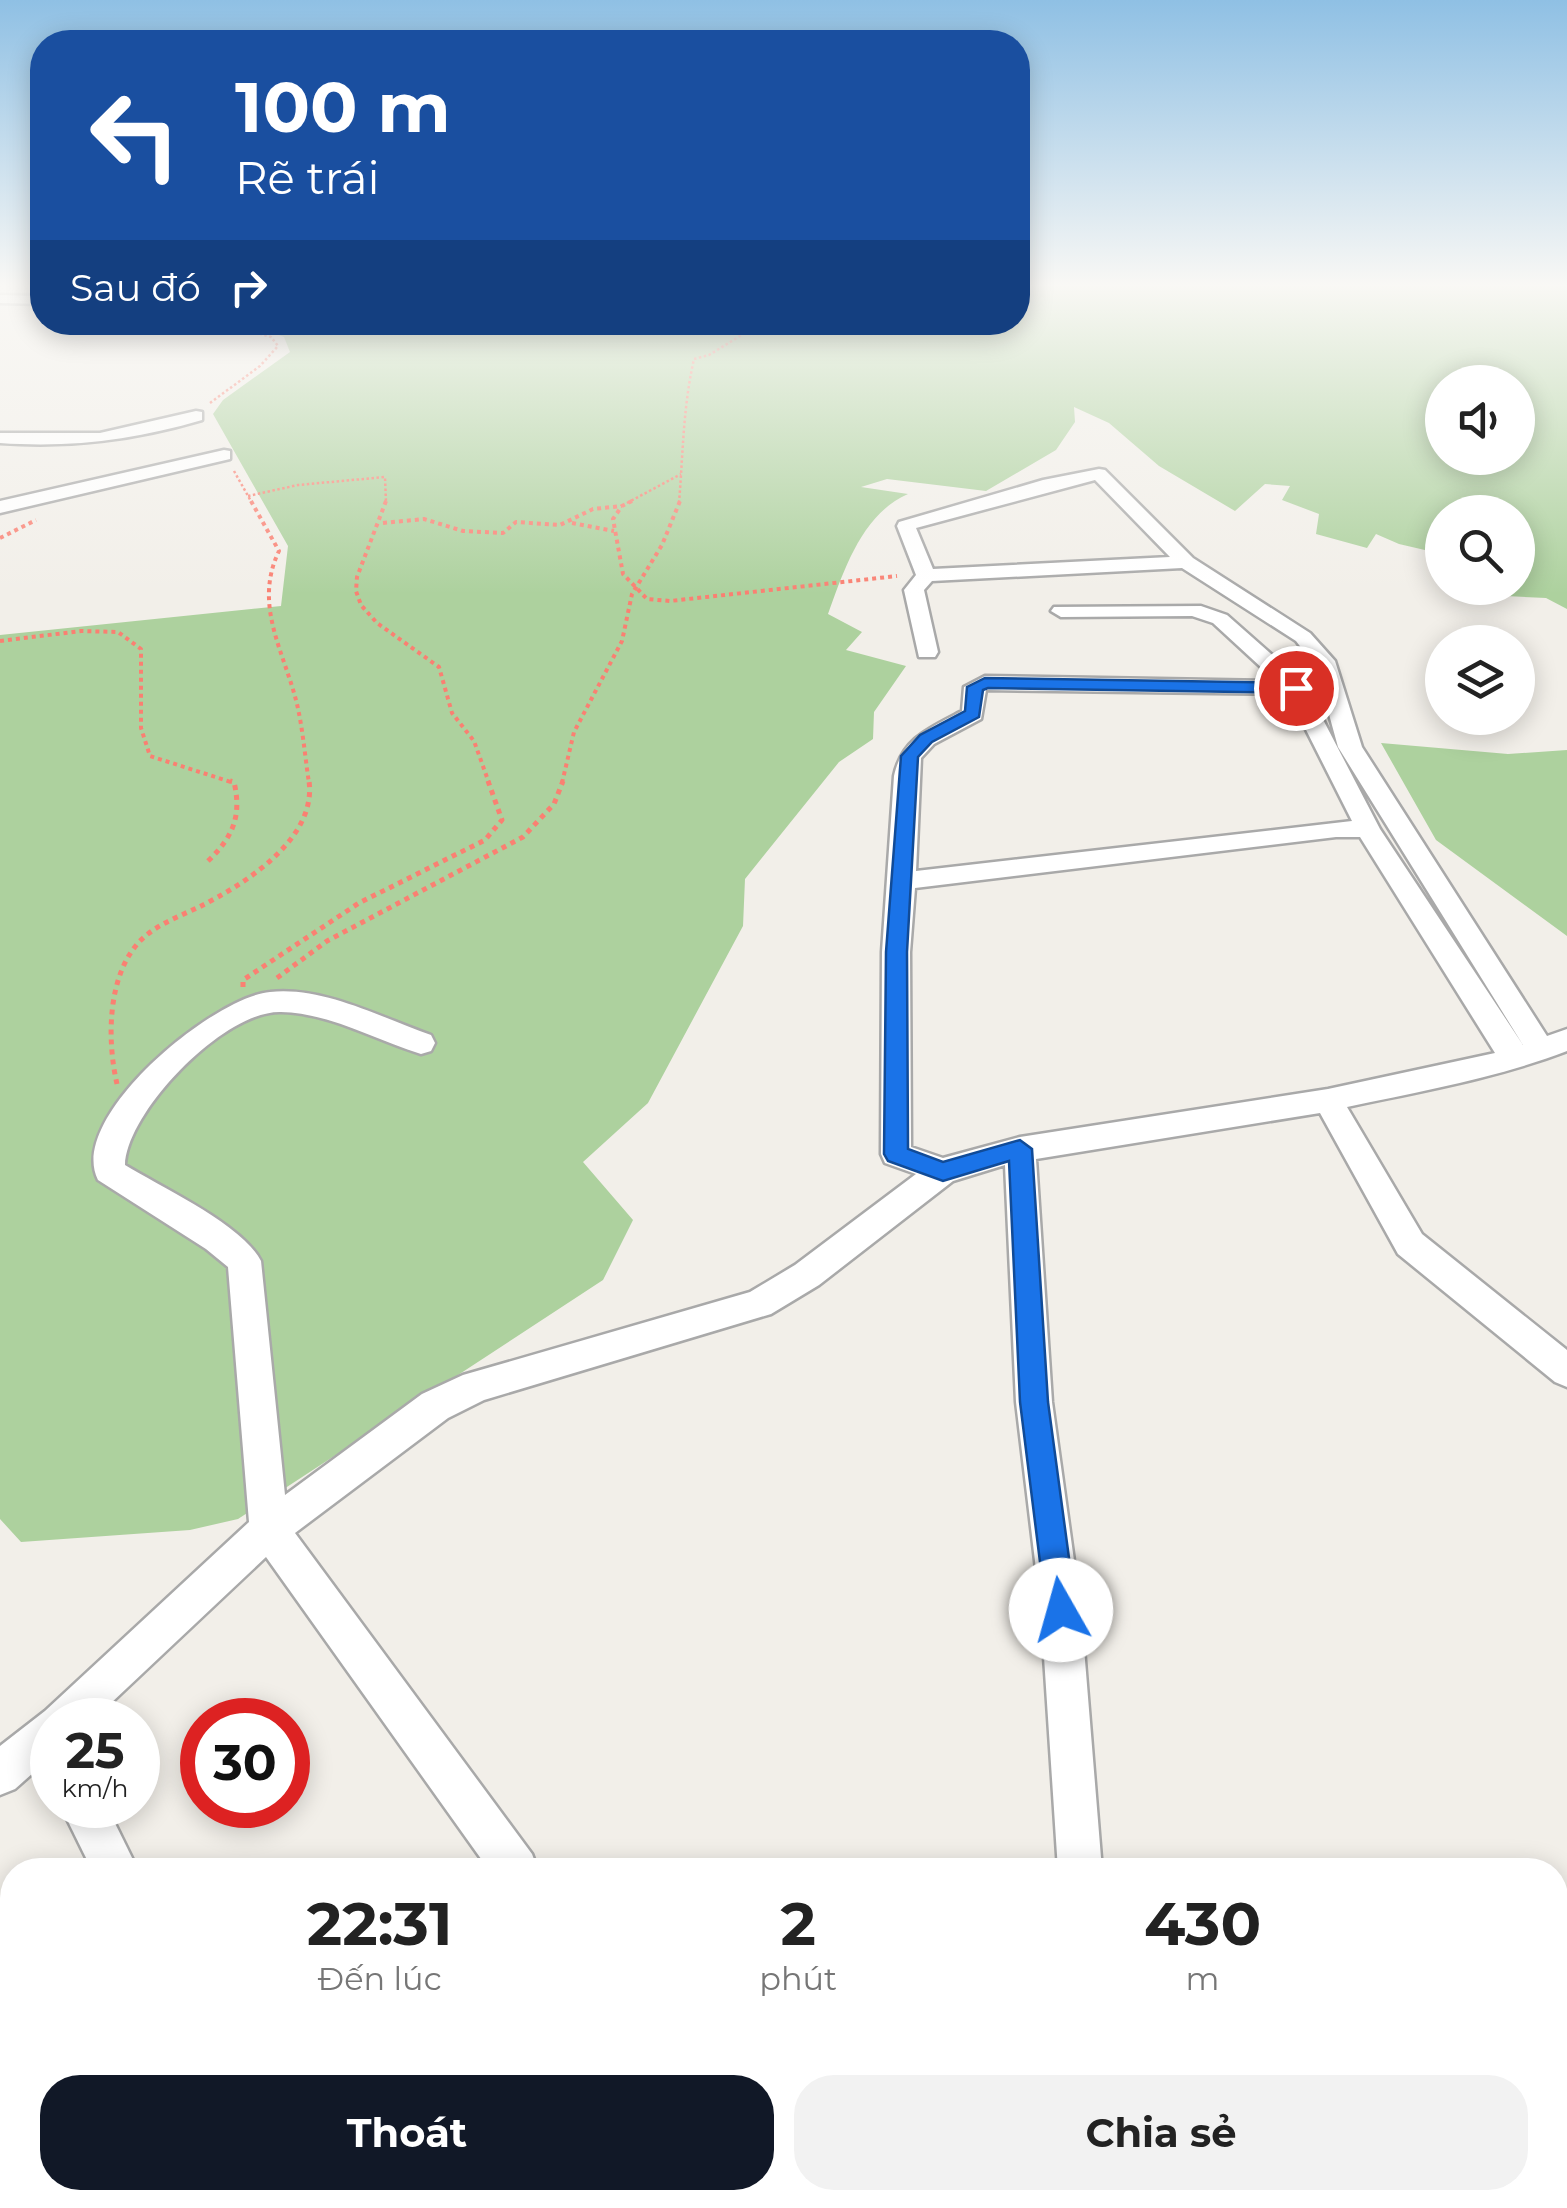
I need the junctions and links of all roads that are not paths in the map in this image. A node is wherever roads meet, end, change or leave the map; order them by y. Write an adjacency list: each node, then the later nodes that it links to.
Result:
1 (196, 416): 2 (street)
2 (0, 438)
3 (224, 454): 4 (street)
4 (0, 507)
5 (1186, 562): 6 (street); 6 (street); 13 (street)
6 (926, 575): 8 (street)
7 (1061, 611): 9 (street)
8 (927, 652)
9 (1296, 688): 10 (street); 11 (street)
10 (1368, 829): 11 (street); 13 (street)
11 (903, 881): 16 (street)
12 (421, 1043): 18 (street)
13 (1541, 1050): 14 (street)
14 (1328, 1100): 15 (street); 17 (street)
15 (1020, 1149): 16 (street); 25 (street)
16 (943, 1172): 18 (street)
17 (1567, 1372)
18 (269, 1528): 19 (street); 24 (street)
19 (90, 1698)
20 (30, 1751): 21 (street)
21 (0, 1774)
22 (94, 1828): 23 (street)
23 (110, 1858)
24 (507, 1858)
25 (1079, 1858)

